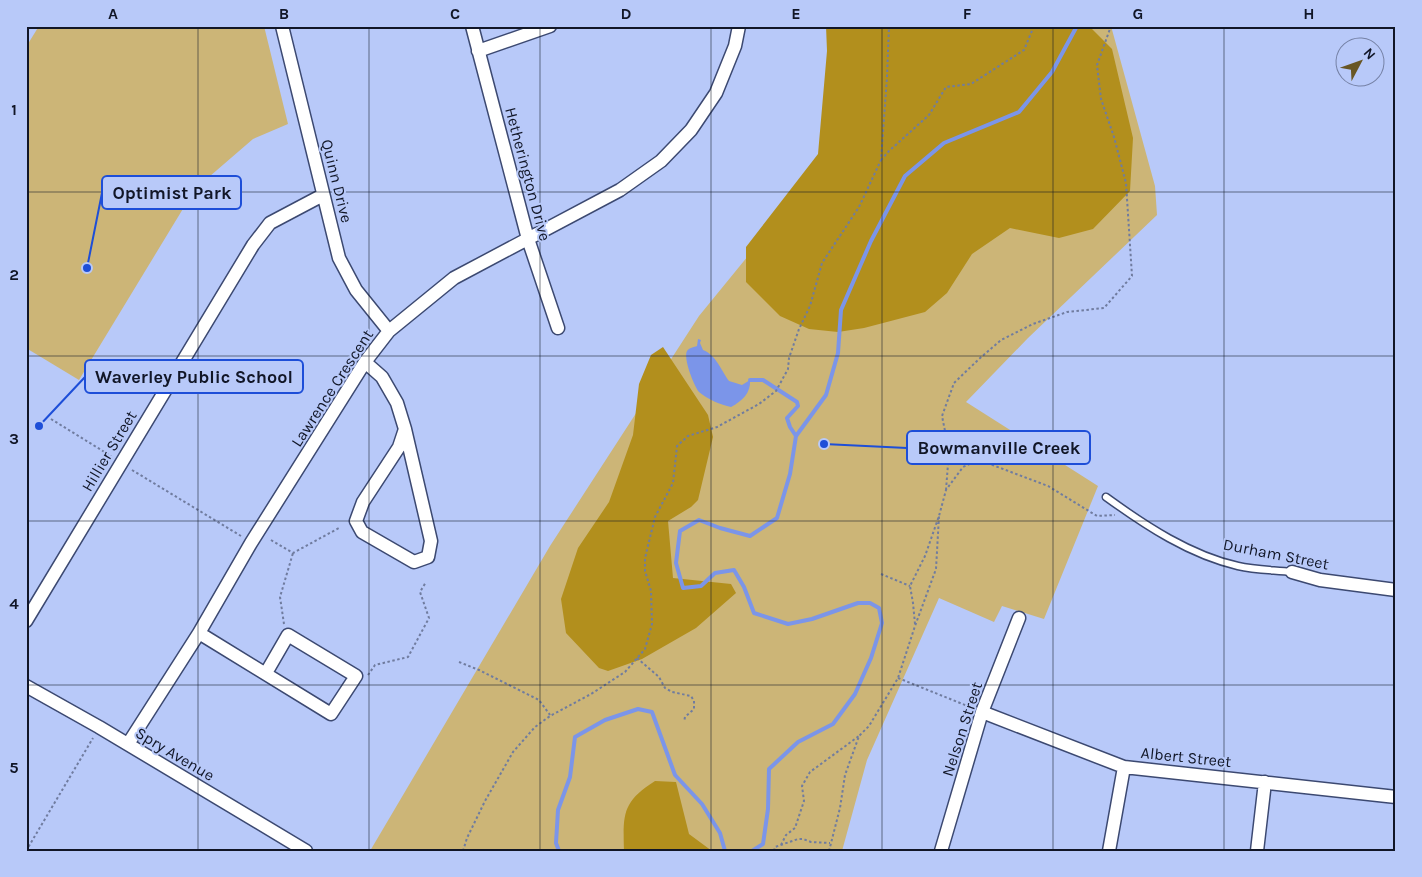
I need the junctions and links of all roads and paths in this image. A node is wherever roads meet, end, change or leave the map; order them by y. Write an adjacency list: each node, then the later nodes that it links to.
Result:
1 (282, 26): 10 (street, Quinn Drive)
2 (472, 26): 8 (street, Hetherington Drive)
3 (550, 26): 8 (street)
4 (739, 26): 11 (street, Lawrence Crescent)
5 (889, 26): 9 (path)
6 (1034, 26): 9 (path)
7 (1111, 26): 17 (path)
8 (478, 51): 11 (street, Hetherington Drive)
9 (881, 160): 40 (path)
10 (323, 195): 13 (street, Quinn Drive); 21 (street, Hillier Street)
11 (528, 239): 12 (street, Hetherington Drive); 13 (street, Lawrence Crescent)
12 (558, 328)
13 (389, 331): 14 (street, Lawrence Crescent)
14 (365, 362): 16 (street); 28 (street, Lawrence Crescent)
15 (51, 419): 21 (path)
16 (405, 429): 16 (street)
17 (947, 443): 18 (path); 19 (path)
18 (958, 452): 19 (path); 20 (path)
19 (948, 455): 22 (path)
20 (979, 460): 22 (path); 24 (path)
21 (121, 463): 28 (path); 36 (street, Hillier Street)
22 (946, 490): 25 (path)
23 (1106, 497): 24 (lane, Durham Street)
24 (1130, 514): 30 (lane, Durham Street)
25 (939, 516): 33 (path); 38 (path)
26 (339, 528): 29 (path)
27 (271, 540): 29 (path)
28 (252, 543): 39 (street, Lawrence Crescent)
29 (293, 553): 37 (path)
30 (1292, 572): 34 (street, Durham Street)
31 (881, 574): 33 (path)
32 (426, 582): 43 (path)
33 (910, 586): 38 (path)
34 (1396, 590)
35 (1019, 618): 46 (street, Nelson Street)
36 (26, 621)
37 (284, 624)
38 (915, 626): 44 (path)
39 (198, 633): 42 (street); 51 (street, Lawrence Crescent)
40 (637, 658): 47 (path); 48 (path)
41 (459, 662): 47 (path)
42 (266, 673): 42 (street)
43 (368, 675)
44 (898, 678): 46 (path); 50 (path)
45 (26, 686): 49 (street, Spry Avenue)
46 (982, 712): 52 (street, Albert Street); 62 (street, Nelson Street)
47 (550, 716): 59 (path)
48 (684, 722)
49 (99, 727): 51 (street, Spry Avenue); 57 (path)
50 (859, 736): 55 (path); 56 (path)
51 (128, 744): 58 (street, Spry Avenue)
52 (1124, 767): 53 (street, Albert Street); 63 (street)
53 (1265, 782): 54 (street, Albert Street); 64 (street)
54 (1396, 797)
55 (830, 843): 56 (path); 61 (path)
56 (781, 845): 60 (path)
57 (26, 851)
58 (306, 851)
59 (462, 851)
60 (774, 851)
61 (829, 851)
62 (941, 851)
63 (1109, 851)
64 (1257, 851)

